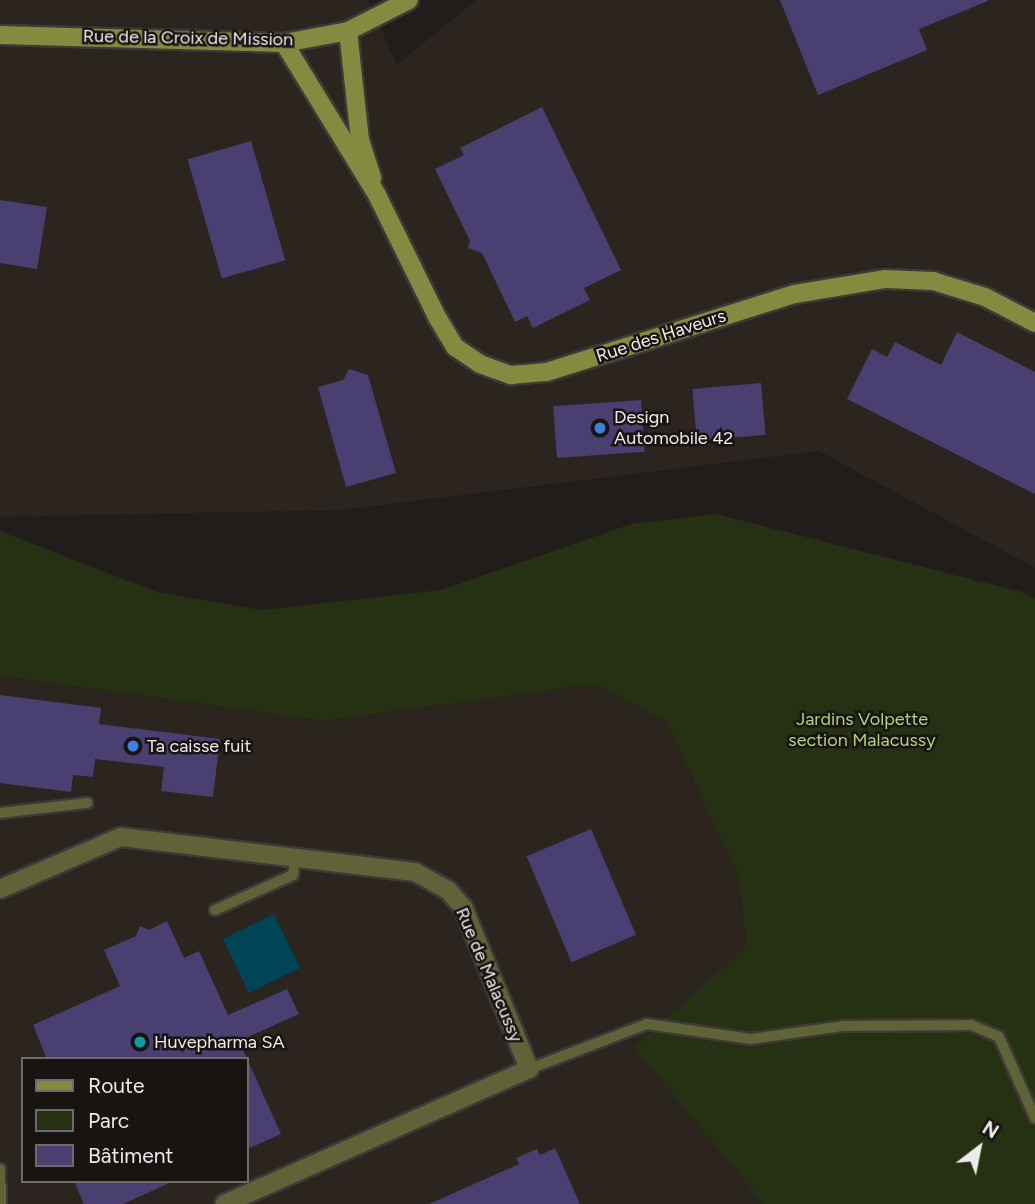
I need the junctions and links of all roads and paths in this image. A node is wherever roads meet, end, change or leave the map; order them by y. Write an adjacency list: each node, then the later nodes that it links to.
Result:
1 (409, 0): 2 (street, Rue de la Croix de Mission)
2 (348, 31): 4 (street, Rue de la Croix de Mission); 5 (street, Rue des Haveurs)
3 (0, 35): 4 (street, Rue de la Croix de Mission)
4 (285, 43): 5 (street, Rue des Haveurs)
5 (377, 195): 6 (street, Rue des Haveurs)
6 (1035, 323)
7 (87, 803): 8 (lane)
8 (0, 813)
9 (295, 859): 10 (street, Rue de Malacussy); 11 (lane); 12 (street, Rue de Malacussy)
10 (0, 889)
11 (215, 910)
12 (529, 1069): 13 (lane); 16 (street)
13 (1035, 1118)
14 (0, 1169): 15 (lane)
15 (1, 1204)
16 (226, 1204)

